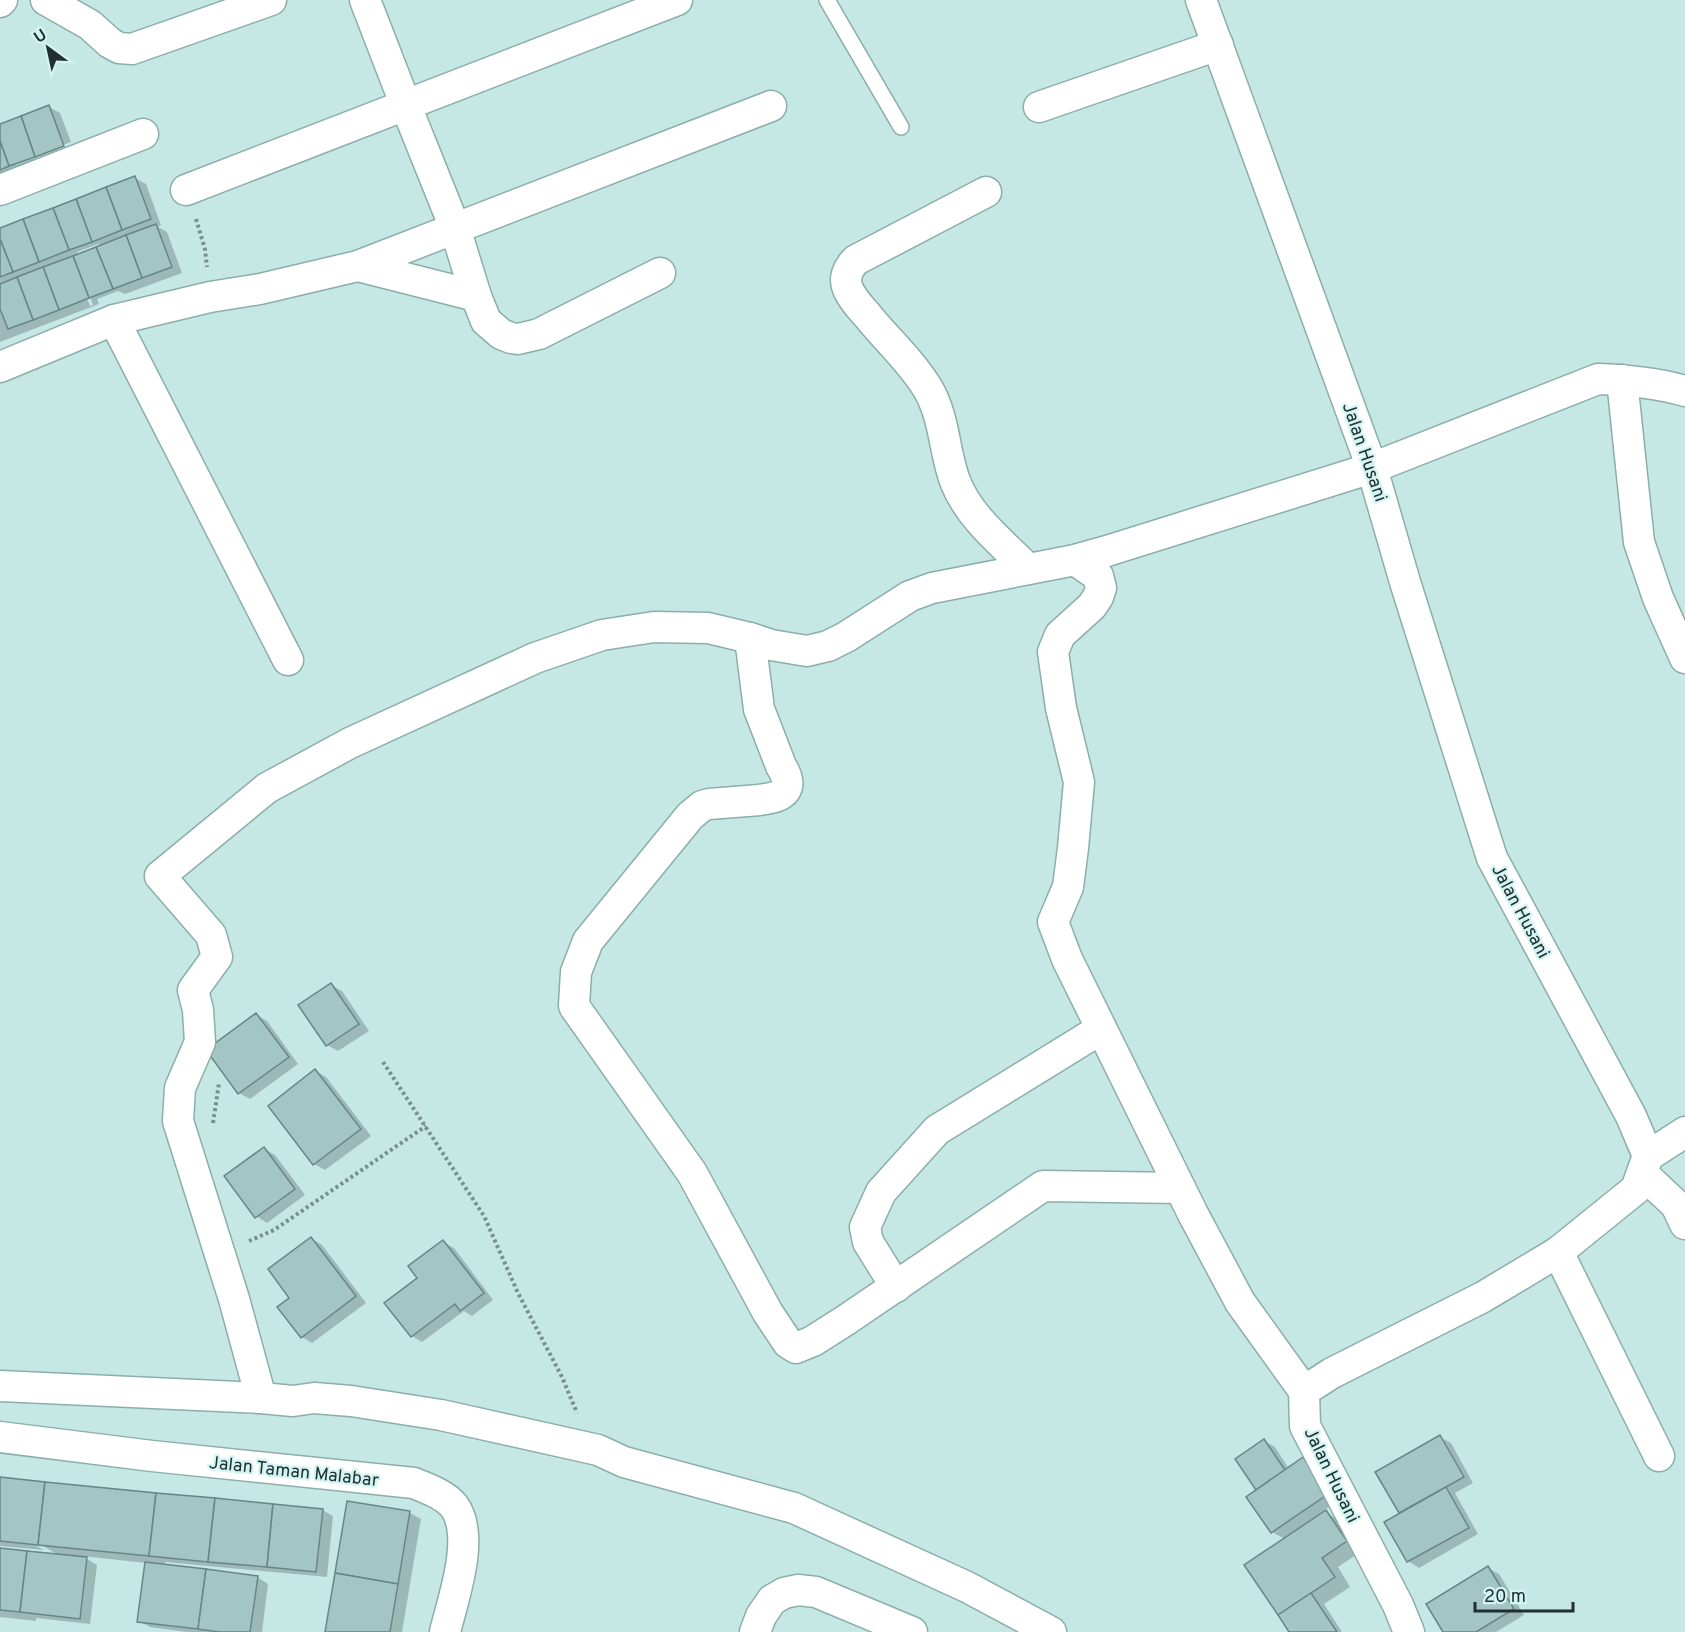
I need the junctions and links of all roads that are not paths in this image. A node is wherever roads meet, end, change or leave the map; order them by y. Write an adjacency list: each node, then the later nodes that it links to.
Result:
1 (46, 0): 2 (street)
2 (271, 0)
3 (365, 0): 8 (street)
4 (677, 0): 8 (street)
5 (828, 0): 11 (lane)
6 (1201, 0): 7 (street, Jalan Husani)
7 (1218, 45): 10 (street); 24 (street, Jalan Husani)
8 (406, 106): 14 (street); 16 (street)
9 (771, 106): 16 (street)
10 (1039, 107)
11 (902, 127)
12 (143, 134): 13 (street)
13 (0, 190)
14 (186, 190)
15 (986, 192): 26 (street)
16 (455, 228): 17 (street); 19 (street)
17 (358, 266): 19 (street); 20 (street)
18 (660, 273): 19 (street)
19 (476, 296)
20 (114, 320): 21 (street); 29 (street)
21 (0, 367)
22 (1622, 380): 23 (street); 24 (street); 28 (street)
23 (1685, 391)
24 (1372, 468): 25 (street); 32 (street, Jalan Husani)
25 (1075, 560): 26 (street); 30 (street)
26 (1028, 569): 27 (street)
27 (750, 638): 36 (street); 39 (street)
28 (1685, 658)
29 (288, 660)
30 (1101, 1029): 33 (street); 36 (street)
31 (1685, 1132): 32 (street)
32 (1645, 1164): 34 (street); 35 (street)
33 (1180, 1188): 36 (street); 38 (street)
34 (1685, 1224)
35 (1558, 1252): 38 (street); 41 (street)
36 (896, 1287)
37 (0, 1386): 39 (street)
38 (1304, 1391): 46 (street, Jalan Husani)
39 (261, 1398): 45 (street)
40 (0, 1437): 42 (street, Jalan Taman Malabar)
41 (1659, 1456)
42 (445, 1632)
43 (755, 1632): 44 (street)
44 (912, 1632)
45 (1051, 1632)
46 (1409, 1632)

